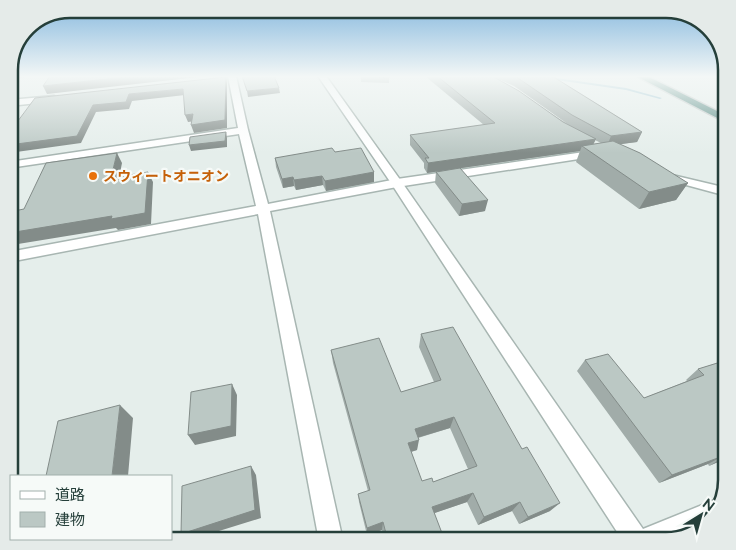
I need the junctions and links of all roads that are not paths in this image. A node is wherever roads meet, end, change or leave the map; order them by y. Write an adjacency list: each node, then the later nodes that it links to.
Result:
1 (235, 102): 5 (street)
2 (340, 102): 9 (street)
3 (691, 102): 4 (highway)
4 (718, 115)
5 (243, 130): 7 (street); 11 (street)
6 (590, 142): 9 (street)
7 (18, 164)
8 (655, 172): 10 (street)
9 (397, 183): 11 (street); 15 (street)
10 (718, 190)
11 (263, 207): 12 (street); 14 (street)
12 (18, 255)
13 (704, 516): 16 (street)
14 (329, 532)
15 (631, 532)
16 (665, 532)

